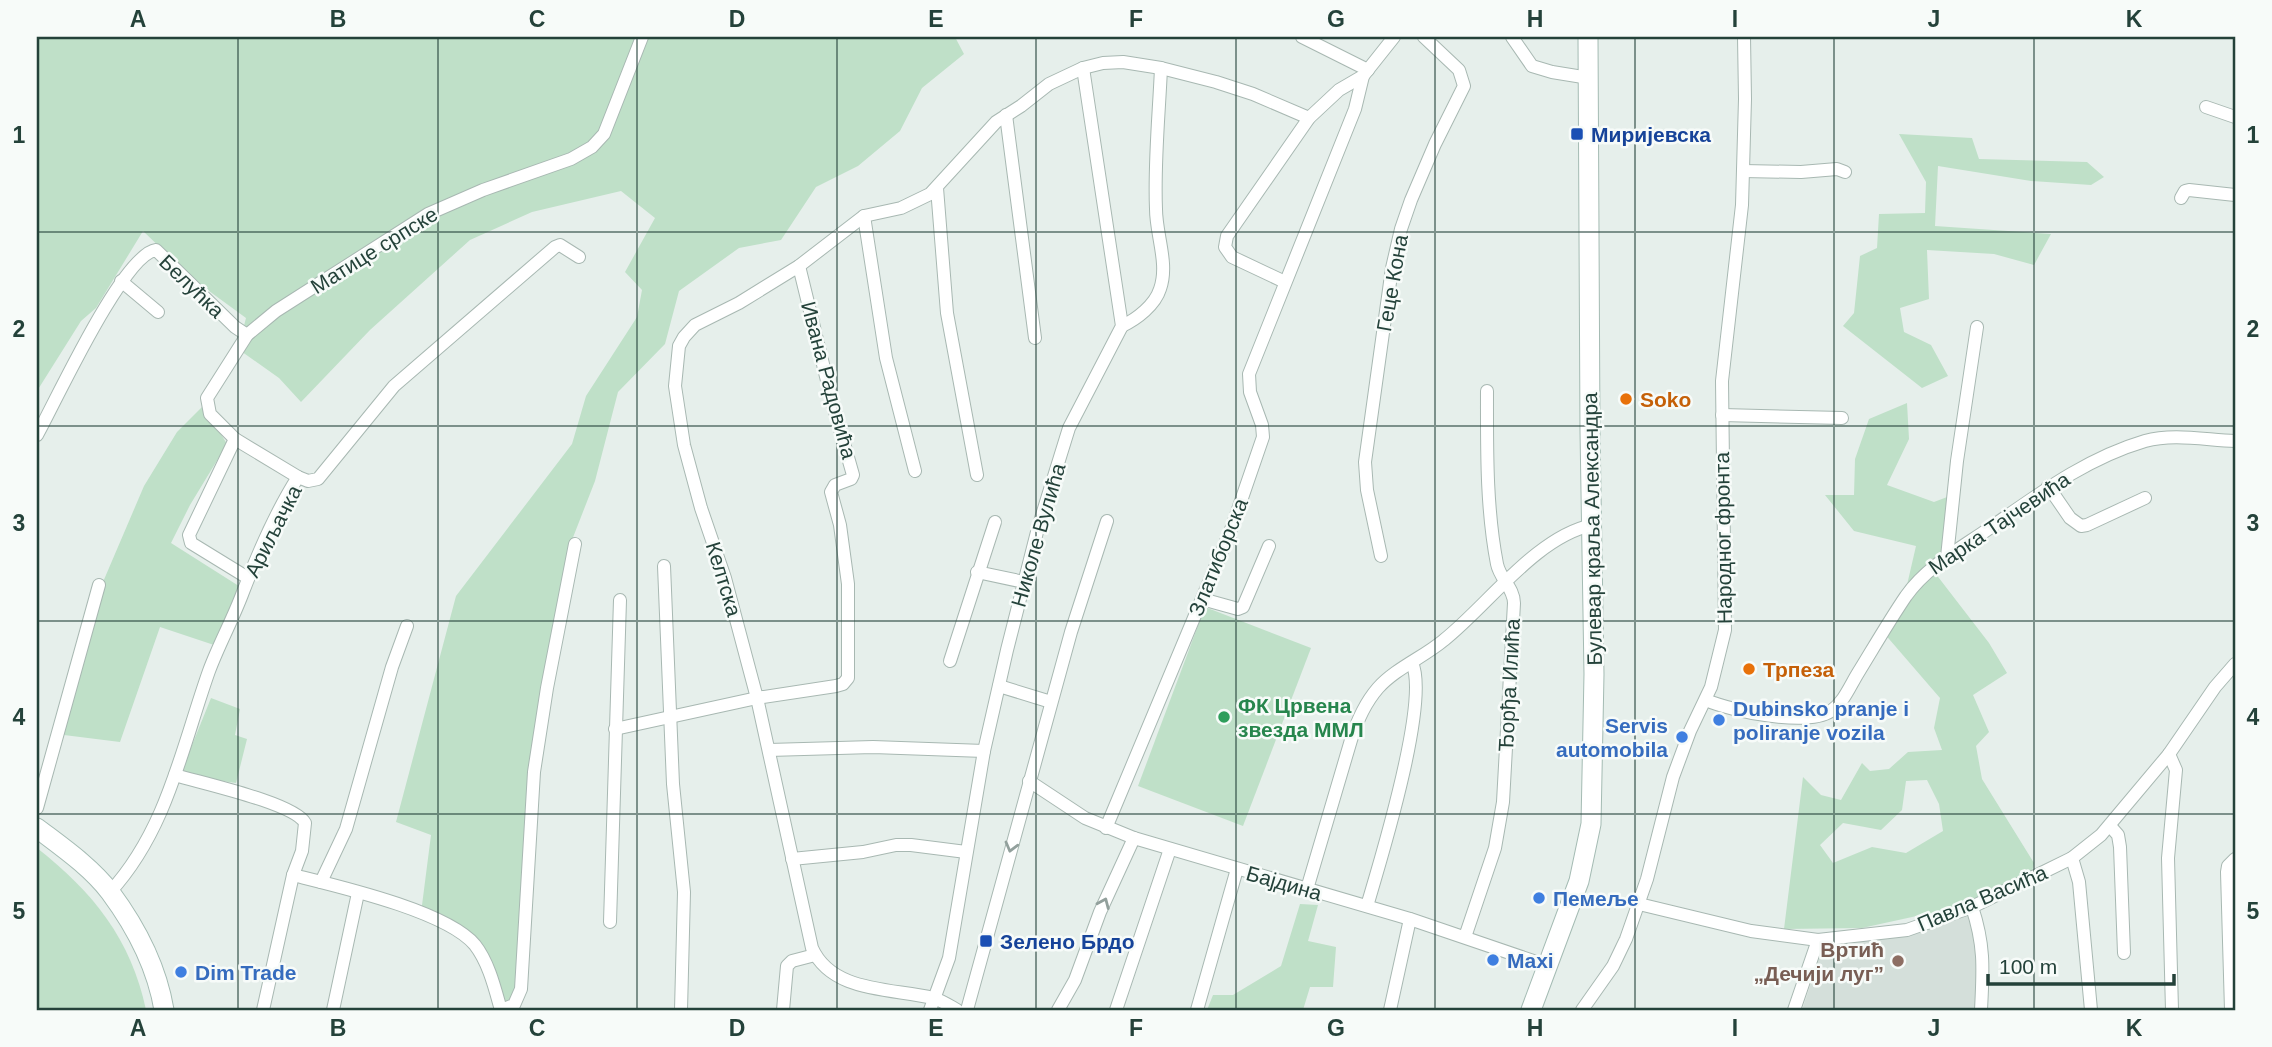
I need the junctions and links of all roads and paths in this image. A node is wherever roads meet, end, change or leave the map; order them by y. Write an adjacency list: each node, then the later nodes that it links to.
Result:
1 (642, 37): 29 (street, Матице српске)
2 (1302, 37): 10 (street)
3 (1394, 37): 10 (street, Златиборска)
4 (1424, 37): 47 (street, Геце Кона)
5 (1512, 37): 11 (street)
6 (1588, 37): 11 (main road, Булевар краља Александра)
7 (1744, 37): 16 (street, Народног фронта)
8 (1083, 68): 9 (street); 13 (street); 27 (street)
9 (1161, 68): 15 (street); 27 (street)
10 (1366, 73): 15 (street, Златиборска); 25 (street, Златиборска)
11 (1589, 78): 44 (main road, Булевар краља Александра)
12 (2206, 107): 14 (street)
13 (1006, 115): 18 (street); 30 (street)
14 (2235, 117)
15 (1309, 118): 25 (street, Златиборска)
16 (1743, 171): 17 (street); 32 (street, Народног фронта)
17 (1845, 172)
18 (937, 188): 21 (street); 38 (street)
19 (2235, 195): 20 (street)
20 (2181, 198)
21 (864, 216): 23 (street, Келтска); 37 (street)
22 (579, 257): 39 (street, Ариљачка)
23 (799, 266): 62 (street, Келтска); 62 (street, Ивана Радовића)
24 (121, 281): 26 (street); 29 (street, Белућка); 34 (street, Белућка)
25 (1286, 282): 55 (street, Златиборска)
26 (158, 312)
27 (1122, 326): 53 (street, Николе Вулића)
28 (1977, 327): 48 (street)
29 (247, 335): 35 (street)
30 (1035, 338)
31 (1487, 391): 52 (street, Ђорђа Илића)
32 (1722, 415): 33 (street); 63 (street, Народног фронта)
33 (1842, 418)
34 (37, 435)
35 (235, 439): 39 (street); 51 (street)
36 (2235, 441): 40 (street, Марка Тајчевића)
37 (915, 471)
38 (977, 475)
39 (298, 477): 51 (street, Ариљачка)
40 (2048, 486): 41 (street); 48 (street, Марка Тајчевића)
41 (2145, 498)
42 (1107, 521): 64 (street)
43 (995, 522): 50 (street)
44 (1592, 525): 52 (street); 97 (main road, Булевар краља Александра)
45 (575, 544): 103 (street)
46 (1269, 546): 55 (street)
47 (1381, 556)
48 (1947, 557): 63 (street, Марка Тајчевића)
49 (664, 566): 65 (street)
50 (978, 572): 53 (street); 58 (street)
51 (248, 578): 70 (street, Ариљачка)
52 (1505, 581): 59 (street); 93 (street, Ђорђа Илића)
53 (1024, 582): 61 (street, Николе Вулића)
54 (99, 585): 72 (street)
55 (1202, 599): 75 (street, Златиборска)
56 (620, 600): 66 (street)
57 (407, 626): 84 (street)
58 (950, 661)
59 (1412, 663): 85 (street); 89 (street)
60 (2235, 664): 69 (street, Павла Васића)
61 (999, 686): 64 (street); 68 (street, Николе Вулића)
62 (757, 698): 65 (street); 67 (street, Келтска)
63 (1706, 700): 88 (street, Народног фронта)
64 (1051, 702): 71 (street)
65 (670, 719): 66 (street); 104 (street)
66 (614, 729): 92 (street)
67 (769, 750): 68 (street); 80 (street, Келтска)
68 (984, 751): 78 (street, Николе Вулића)
69 (2169, 754): 73 (street, Павла Васића); 117 (street)
70 (176, 775): 83 (street); 86 (street, Ариљачка)
71 (1028, 781): 75 (street, Бајдина); 107 (street, one-way to 107)
72 (37, 807)
73 (2110, 826): 79 (street, Павла Васића); 95 (street)
74 (37, 828): 86 (main road)
75 (1106, 828): 76 (street, Бајдина)
76 (1133, 838): 77 (street, Бајдина); 108 (street, one-way to 76)
77 (1170, 849): 82 (street, Бајдина); 109 (street)
78 (966, 852): 80 (street); 99 (street, Николе Вулића)
79 (2072, 858): 90 (street, Павла Васића); 116 (street)
80 (792, 859): 96 (street, Келтска)
81 (2235, 859): 98 (street)
82 (1237, 869): 85 (street, Бајдина); 110 (street)
83 (293, 875): 84 (street); 101 (street)
84 (321, 882): 87 (street)
85 (1307, 890): 89 (street, Бајдина)
86 (110, 892): 100 (main road)
87 (359, 893): 102 (street); 103 (street)
88 (1639, 904): 94 (street, Павла Васића); 113 (street, Народног фронта)
89 (1367, 906): 91 (street, Бајдина)
90 (1972, 907): 94 (street, Павла Васића); 115 (street)
91 (1410, 919): 93 (street, Бајдина); 111 (street)
92 (610, 922)
93 (1465, 937): 97 (street, Бајдина)
94 (1818, 940): 114 (street)
95 (2124, 953)
96 (815, 955): 99 (street); 105 (street)
97 (1548, 966): 112 (main road, Булевар краља Александра)
98 (2233, 993): 118 (street)
99 (933, 1004): 106 (street)
100 (164, 1010)
101 (263, 1010)
102 (333, 1010)
103 (501, 1010)
104 (681, 1010)
105 (783, 1010)
106 (957, 1010)
107 (967, 1010)
108 (1058, 1010)
109 (1116, 1010)
110 (1197, 1010)
111 (1391, 1010)
112 (1531, 1010)
113 (1582, 1010)
114 (1794, 1010)
115 (1981, 1010)
116 (2091, 1010)
117 (2172, 1010)
118 (2231, 1010)

